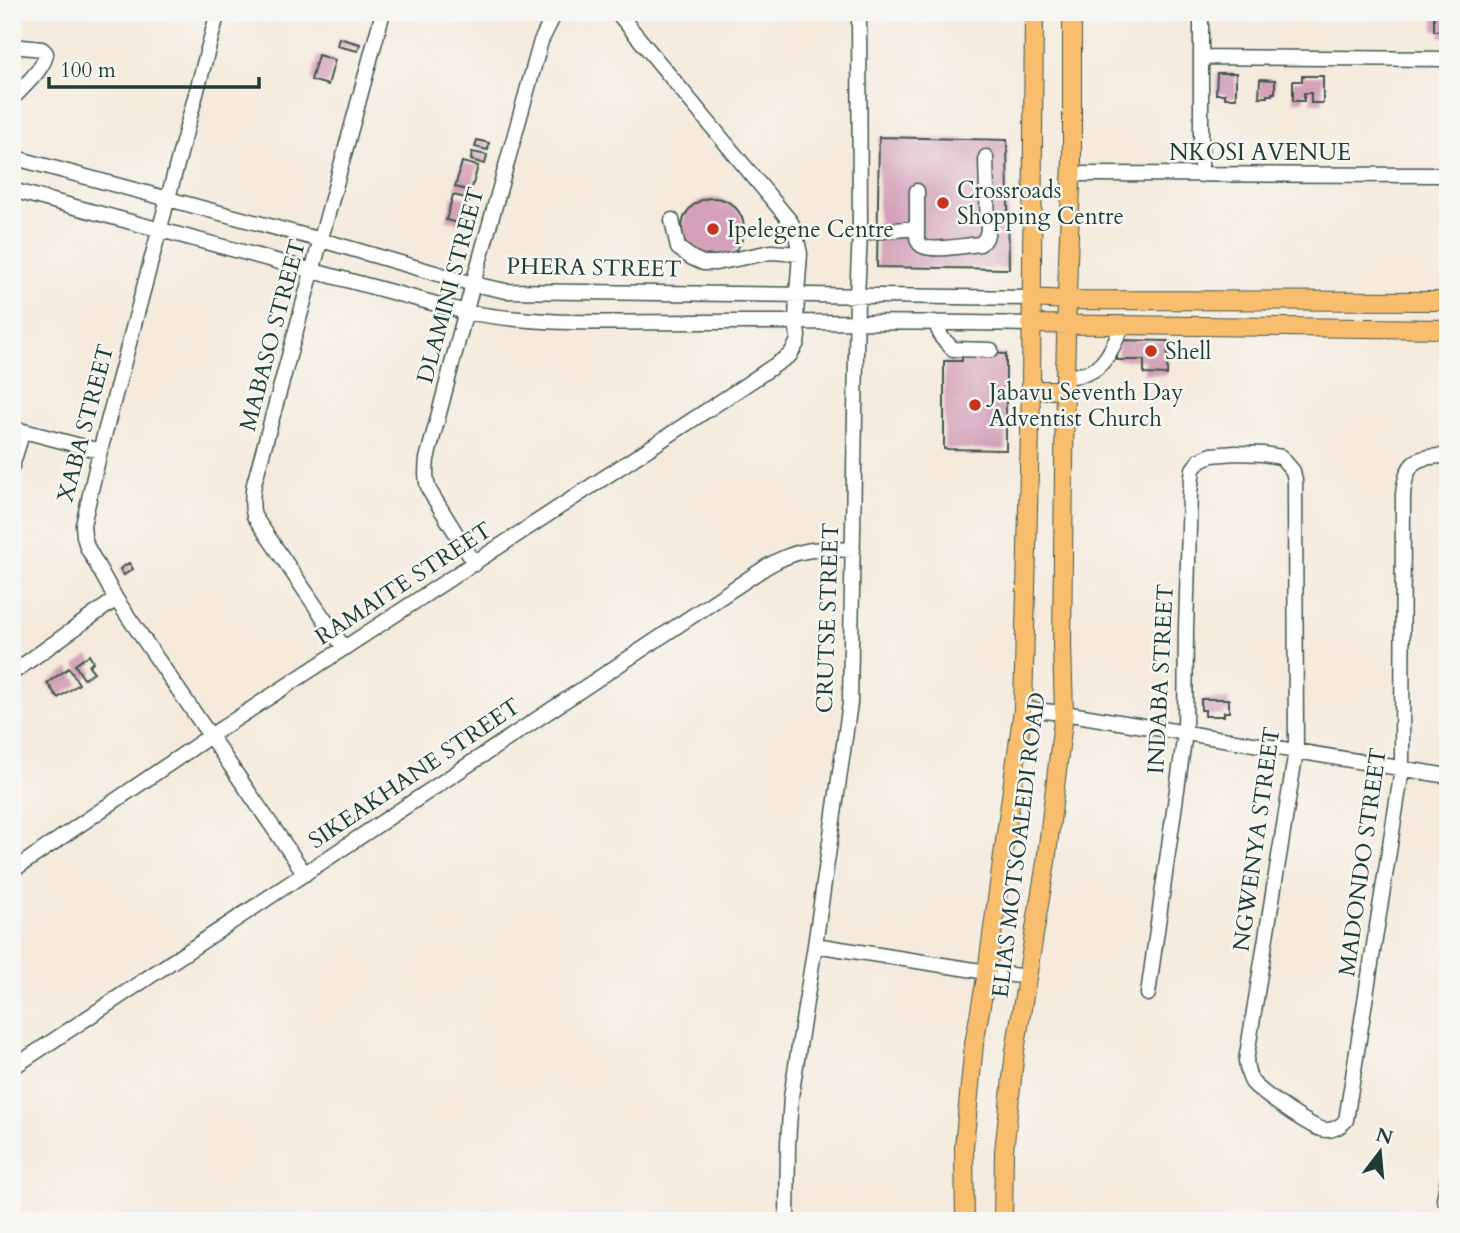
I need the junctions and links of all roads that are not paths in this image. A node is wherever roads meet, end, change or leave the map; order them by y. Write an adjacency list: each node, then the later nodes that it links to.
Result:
1 (218, 12): 20 (street, XABA STREET)
2 (383, 12): 25 (street, MABASO STREET)
3 (558, 12): 28 (street, DLAMINI STREET)
4 (617, 12): 26 (street)
5 (859, 12): 24 (street, CRUTSE STREET)
6 (1034, 12): 31 (main road, ELIAS MOTSOALEDI ROAD)
7 (1072, 12): 15 (main road, ELIAS MOTSOALEDI ROAD)
8 (1201, 12): 10 (street)
9 (12, 46): 12 (street)
10 (1201, 57): 11 (street); 16 (street)
11 (1448, 59)
12 (12, 99)
13 (12, 157): 20 (street, PHERA STREET)
14 (986, 157): 22 (street)
15 (1072, 174): 16 (street, NKOSI AVENUE); 32 (main road, ELIAS MOTSOALEDI ROAD)
16 (1201, 175): 17 (street, NKOSI AVENUE)
17 (1448, 175)
18 (12, 190): 23 (street)
19 (917, 191): 22 (street)
20 (169, 199): 23 (street, XABA STREET); 25 (street, PHERA STREET)
21 (671, 220): 26 (street)
22 (917, 228): 24 (street)
23 (160, 229): 27 (street); 48 (street, XABA STREET)
24 (860, 233): 30 (street, CRUTSE STREET)
25 (321, 240): 27 (street, MABASO STREET); 28 (street, PHERA STREET)
26 (800, 254): 29 (street, RAMAITE STREET)
27 (313, 271): 35 (street); 55 (street, MABASO STREET)
28 (473, 284): 29 (street, PHERA STREET); 35 (street, DLAMINI STREET)
29 (797, 294): 30 (street, PHERA STREET); 37 (street, RAMAITE STREET)
30 (857, 297): 31 (street, PHERA STREET); 36 (street, CRUTSE STREET)
31 (1031, 298): 32 (main road, PHERA STREET); 39 (main road, ELIAS MOTSOALEDI ROAD)
32 (1066, 300): 33 (main road, PHERA STREET); 40 (main road, ELIAS MOTSOALEDI ROAD)
33 (1181, 300): 34 (main road, PHERA STREET); 42 (main road)
34 (1448, 301)
35 (466, 312): 37 (street); 53 (street, DLAMINI STREET)
36 (856, 321): 37 (street); 38 (street); 52 (street, CRUTSE STREET)
37 (796, 322): 53 (street, RAMAITE STREET)
38 (935, 322): 39 (street); 44 (street)
39 (1030, 324): 40 (main road); 46 (main road, ELIAS MOTSOALEDI ROAD)
40 (1066, 324): 41 (main road); 45 (main road, ELIAS MOTSOALEDI ROAD)
41 (1123, 325): 42 (main road); 45 (street)
42 (1181, 326): 43 (main road)
43 (1448, 329)
44 (992, 350)
45 (1065, 384): 46 (main road); 58 (main road, ELIAS MOTSOALEDI ROAD)
46 (1031, 390): 57 (main road, ELIAS MOTSOALEDI ROAD)
47 (18, 429): 48 (street); 51 (street)
48 (100, 451): 54 (street, XABA STREET)
49 (1448, 456): 62 (street, MADONDO STREET)
50 (1289, 464): 59 (street, INDABA STREET); 61 (street, NGWENYA STREET)
51 (12, 466)
52 (853, 550): 65 (street, SIKEAKHANE STREET); 66 (street, CRUTSE STREET)
53 (475, 564): 55 (street, RAMAITE STREET)
54 (116, 599): 56 (street); 60 (street, XABA STREET)
55 (344, 648): 60 (street, RAMAITE STREET)
56 (12, 673)
57 (1023, 709): 58 (street); 67 (main road, ELIAS MOTSOALEDI ROAD)
58 (1064, 713): 59 (street); 68 (main road, ELIAS MOTSOALEDI ROAD)
59 (1185, 733): 61 (street); 69 (street, INDABA STREET)
60 (210, 736): 64 (street, RAMAITE STREET); 65 (street, XABA STREET)
61 (1296, 751): 62 (street); 71 (street, NGWENYA STREET)
62 (1402, 770): 63 (street); 71 (street, MADONDO STREET)
63 (1448, 776)
64 (12, 871)
65 (305, 874): 70 (street, SIKEAKHANE STREET)
66 (816, 945): 67 (street); 74 (street, CRUTSE STREET)
67 (987, 972): 68 (street); 75 (main road, ELIAS MOTSOALEDI ROAD)
68 (1028, 977): 76 (main road, ELIAS MOTSOALEDI ROAD)
69 (1148, 994)
70 (12, 1068)
71 (1333, 1129)
72 (1448, 1179): 73 (street)
73 (1444, 1199)
74 (787, 1221)
75 (965, 1221)
76 (1003, 1221)

